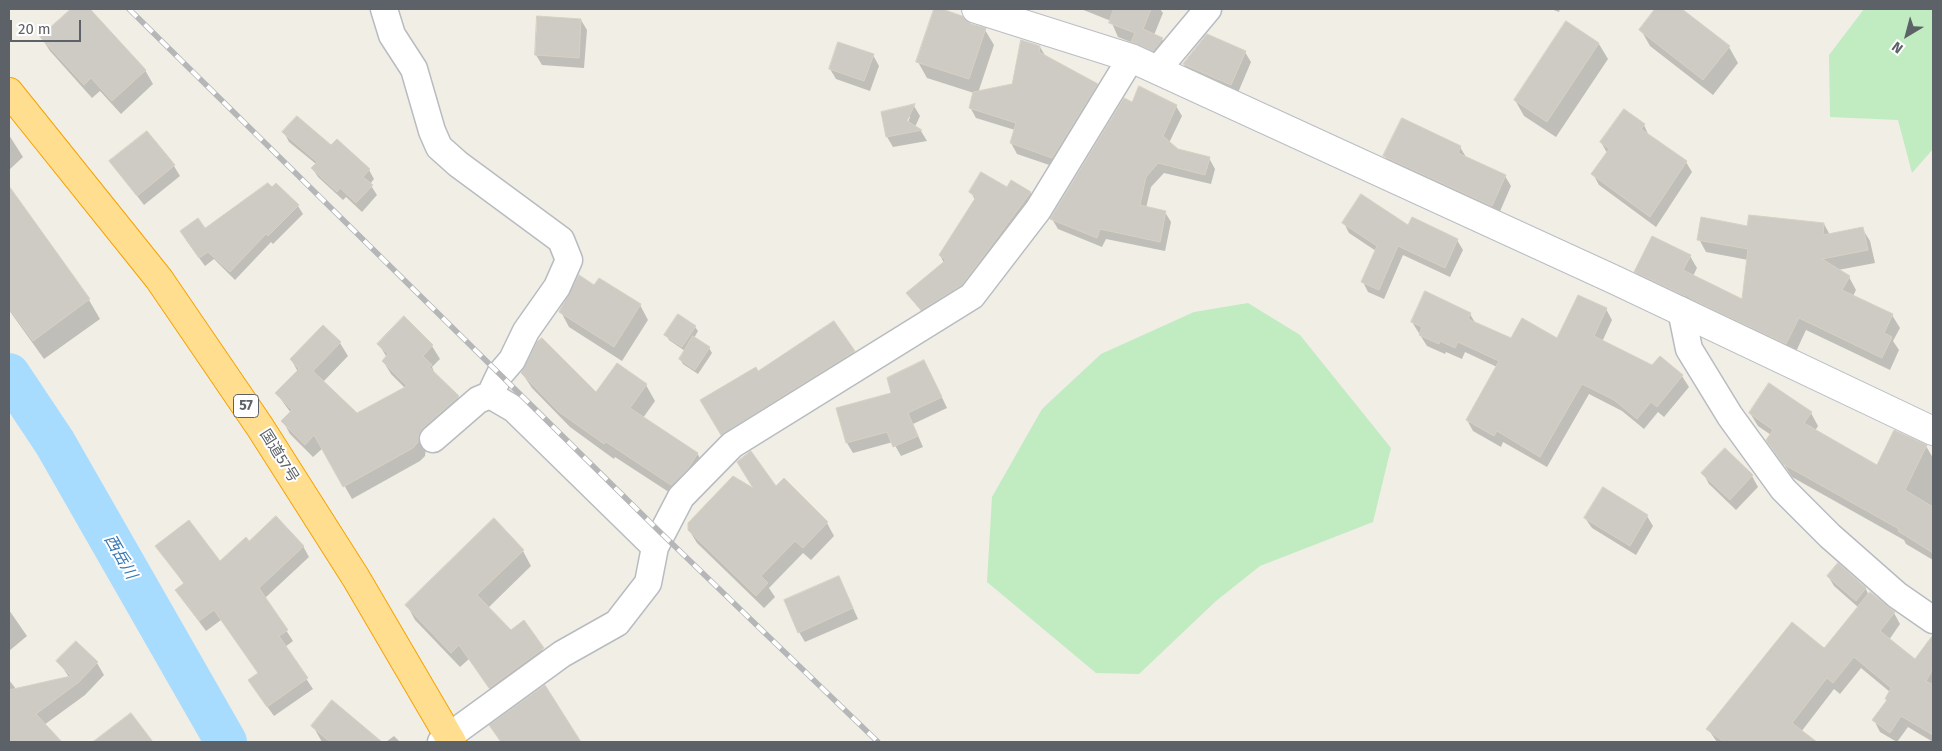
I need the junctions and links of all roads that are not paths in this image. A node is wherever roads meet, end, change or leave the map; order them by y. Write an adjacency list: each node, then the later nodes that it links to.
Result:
1 (384, 9): 8 (street)
2 (976, 9): 4 (street)
3 (1208, 9): 5 (street)
4 (1131, 58): 5 (street); 11 (street)
5 (1157, 70): 7 (street)
6 (9, 92): 13 (highway, 国道57号 / 57)
7 (1681, 310): 9 (street); 12 (street)
8 (490, 395): 10 (street); 11 (street)
9 (1933, 431)
10 (433, 438)
11 (655, 547): 13 (street)
12 (1933, 620)
13 (447, 740)

